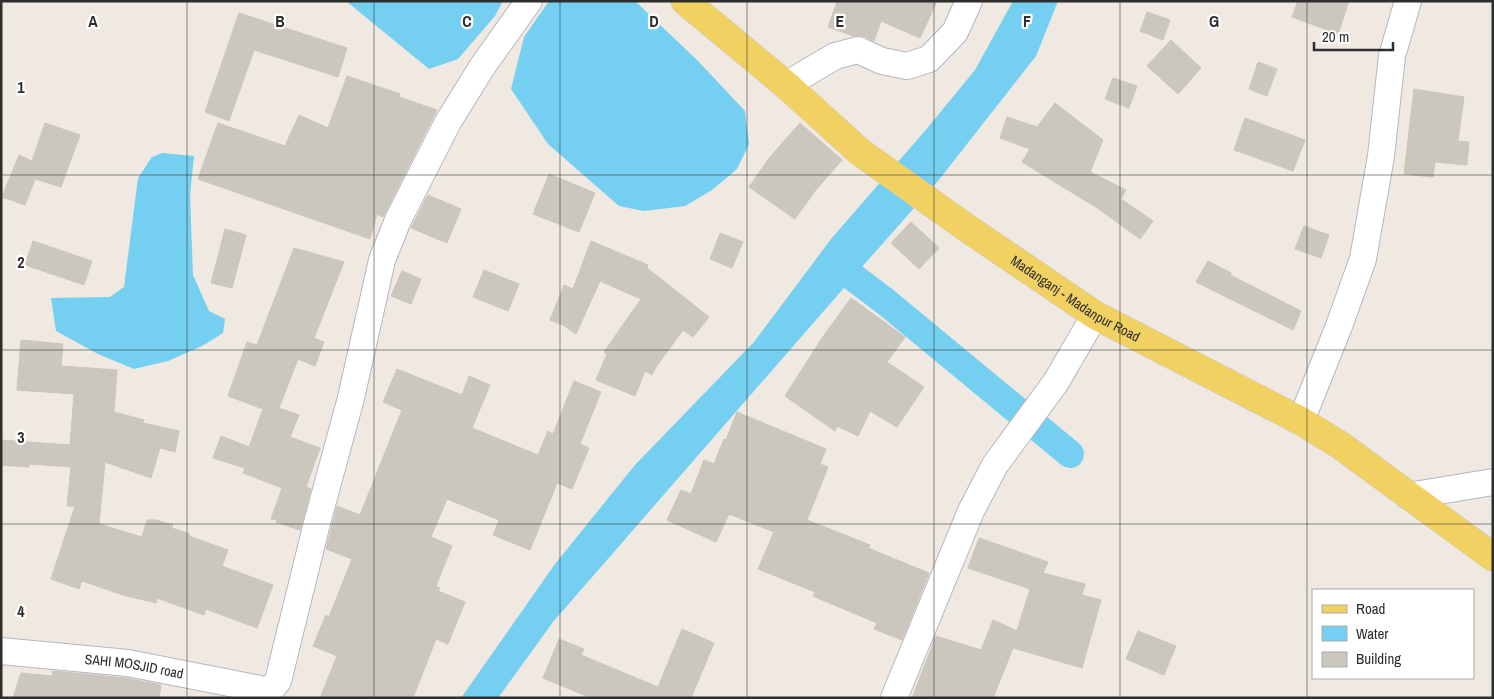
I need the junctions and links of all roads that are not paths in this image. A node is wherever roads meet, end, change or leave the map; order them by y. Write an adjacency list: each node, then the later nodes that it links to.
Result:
1 (529, 1): 11 (street, SAHI MOSJID road)
2 (685, 1): 5 (main road, Madanganj - Madanpur Road)
3 (969, 1): 5 (street)
4 (1408, 1): 7 (street)
5 (786, 85): 6 (main road, Madanganj - Madanpur Road)
6 (1095, 315): 7 (main road, Madanganj - Madanpur Road); 12 (street)
7 (1301, 420): 9 (main road, Madanganj - Madanpur Road)
8 (1493, 482): 9 (street)
9 (1408, 496): 10 (main road, Madanganj - Madanpur Road)
10 (1493, 556)
11 (1, 651)
12 (894, 698)

